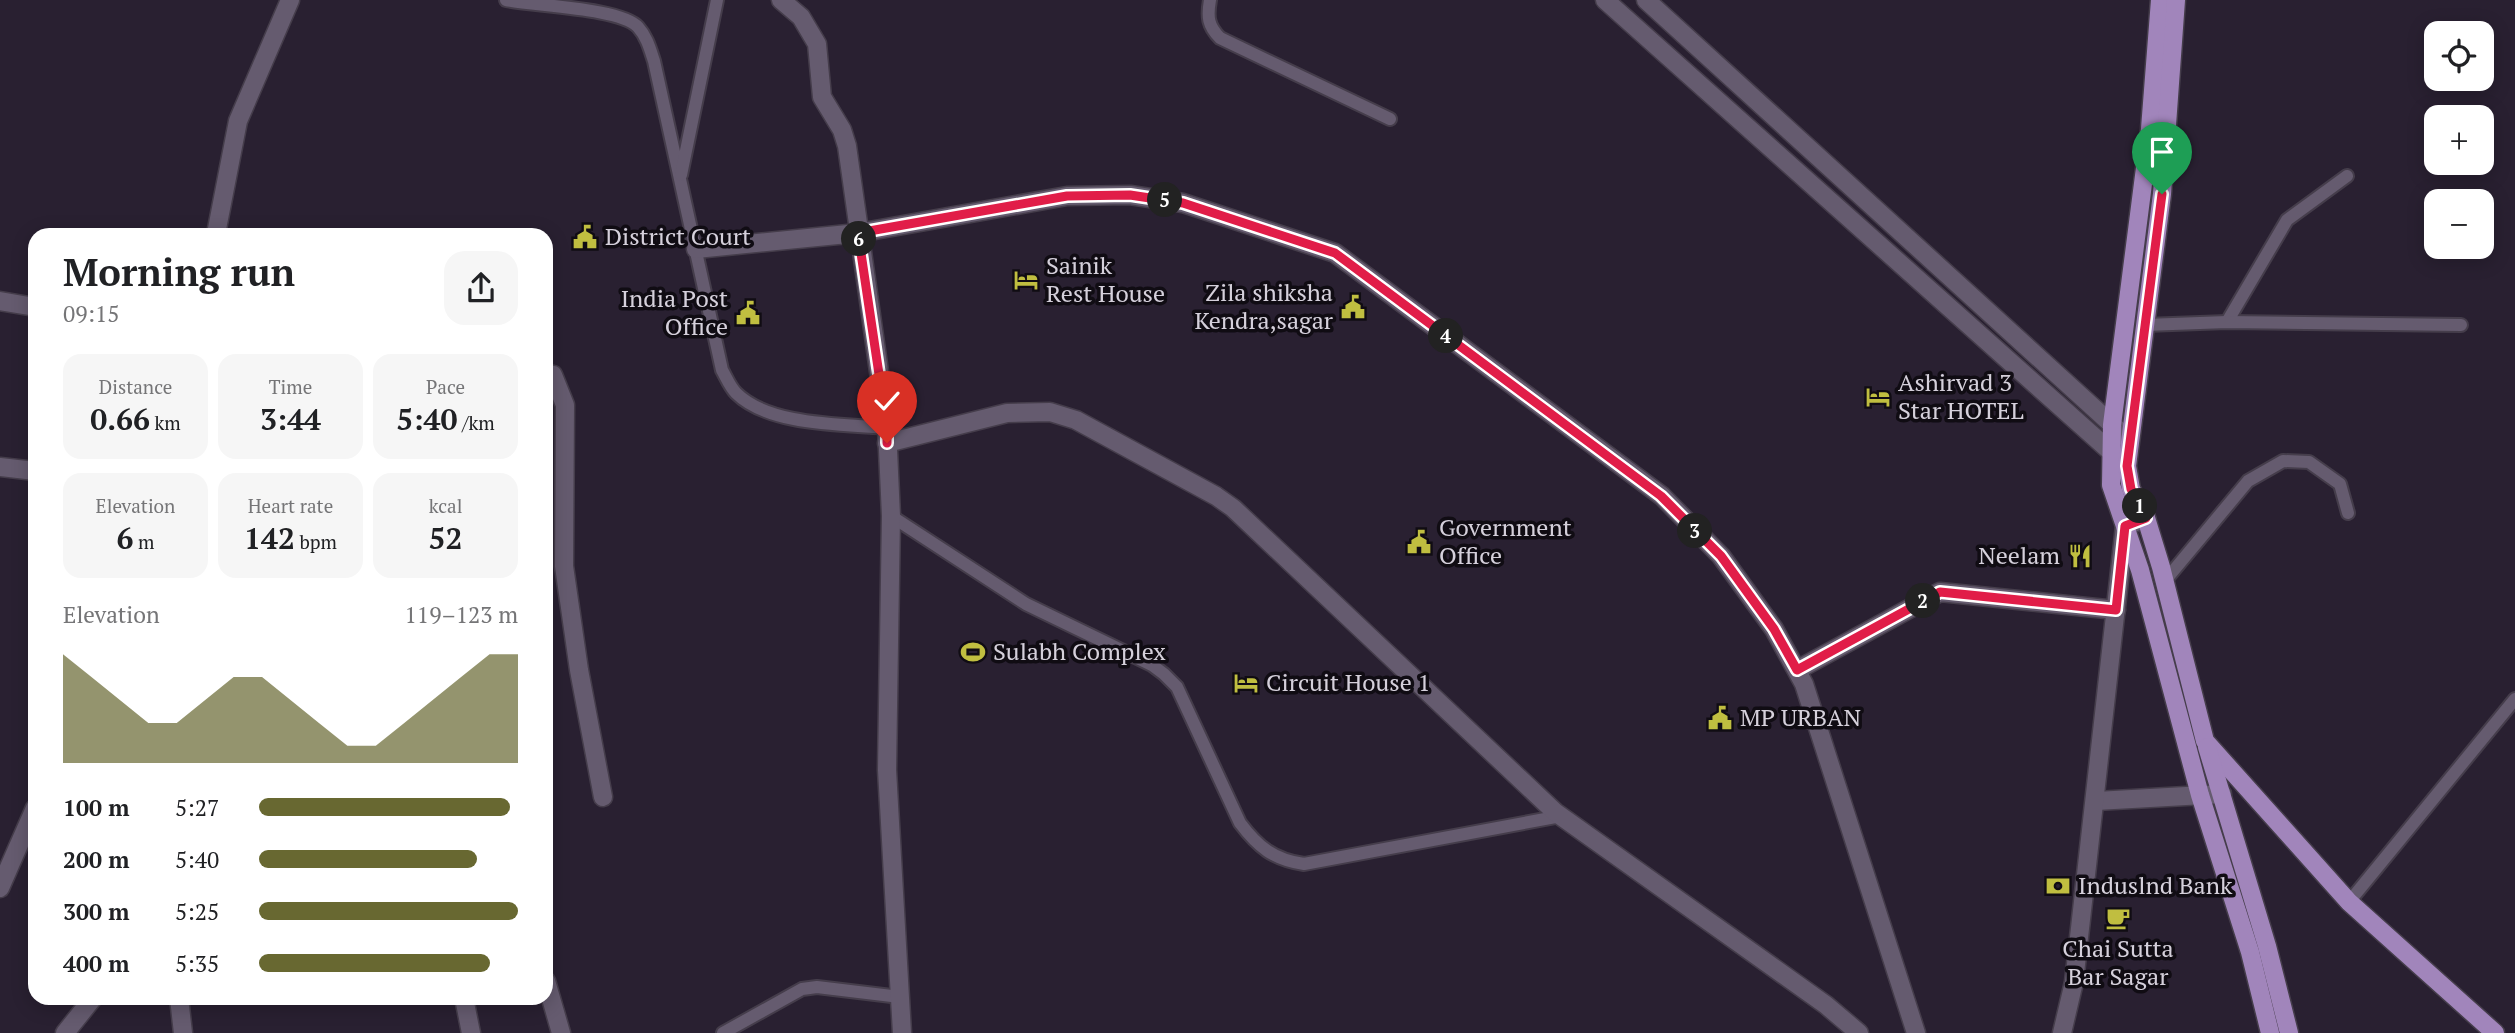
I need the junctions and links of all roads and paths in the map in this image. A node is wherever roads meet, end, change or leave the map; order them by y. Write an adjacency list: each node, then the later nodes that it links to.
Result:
1 (290, 0): 13 (street)
2 (506, 0): 12 (lane)
3 (717, 0): 12 (lane)
4 (781, 0): 14 (street)
5 (1210, 0): 10 (lane)
6 (1605, 0): 25 (street)
7 (1646, 0): 22 (street)
8 (2160, 0): 22 (main road)
9 (2176, 0): 19 (main road)
10 (1390, 119)
11 (2347, 176): 18 (lane)
12 (680, 179): 15 (lane)
13 (217, 228)
14 (858, 233): 15 (street); 23 (street); 35 (street)
15 (696, 248): 23 (lane)
16 (0, 301): 17 (street)
17 (28, 306)
18 (2227, 322): 19 (lane); 20 (lane)
19 (2145, 325): 24 (main road)
20 (2461, 325)
21 (553, 376): 40 (street)
22 (2112, 425): 24 (street); 25 (main road)
23 (887, 436): 30 (street); 42 (street)
24 (2129, 440): 26 (main road)
25 (2111, 452): 26 (street); 32 (main road)
26 (2127, 466): 31 (main road)
27 (0, 467): 28 (street)
28 (28, 470)
29 (2348, 513): 33 (lane)
30 (891, 516): 42 (lane); 46 (street)
31 (2146, 518): 32 (street); 33 (main road)
32 (2125, 526): 34 (street); 39 (main road)
33 (2164, 582): 37 (main road)
34 (2116, 610): 35 (street); 41 (street)
35 (1797, 670): 58 (street)
36 (2515, 699): 45 (lane)
37 (2205, 741): 38 (main road); 45 (main road)
38 (2222, 793): 39 (street); 61 (main road)
39 (2200, 795): 41 (street); 60 (main road)
40 (603, 797)
41 (2096, 801): 59 (street)
42 (1561, 816): 57 (street)
43 (28, 824): 44 (street)
44 (0, 888)
45 (2349, 902): 62 (main road)
46 (900, 997): 55 (lane); 56 (street)
47 (87, 1005): 51 (street)
48 (180, 1005): 52 (street)
49 (465, 1005): 53 (street)
50 (553, 1005): 54 (street)
51 (65, 1033)
52 (183, 1033)
53 (471, 1033)
54 (561, 1033)
55 (723, 1033)
56 (902, 1033)
57 (1859, 1033)
58 (1916, 1033)
59 (2062, 1033)
60 (2270, 1033)
61 (2289, 1033)
62 (2495, 1033)

